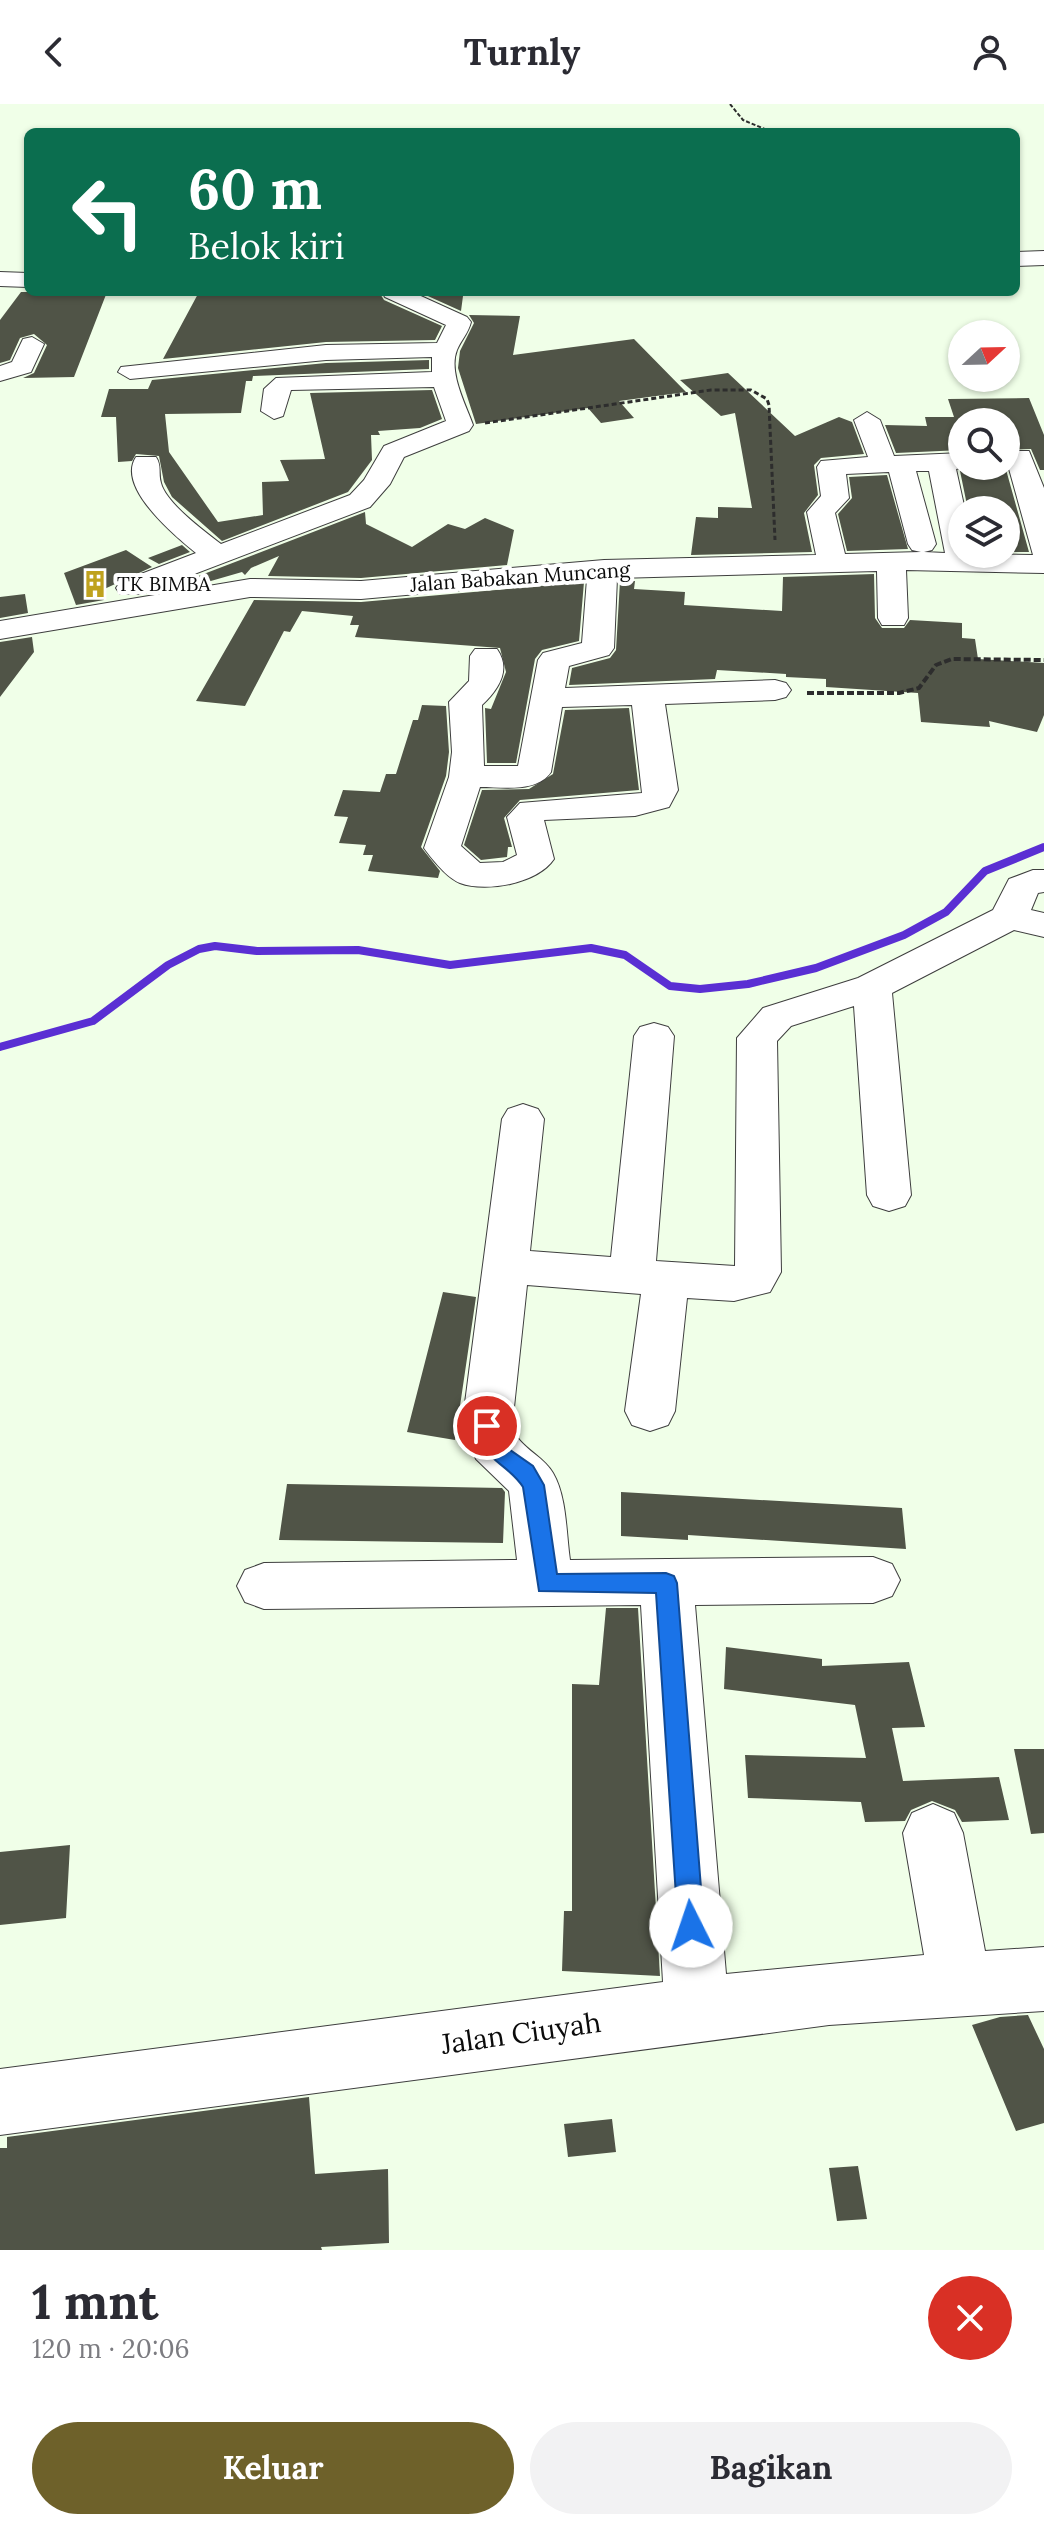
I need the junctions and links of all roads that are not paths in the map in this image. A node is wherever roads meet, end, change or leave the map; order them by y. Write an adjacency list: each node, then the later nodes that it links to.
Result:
1 (1044, 258): 2 (street)
2 (1020, 259)
3 (0, 279): 4 (street)
4 (24, 280)
5 (402, 296): 7 (street)
6 (32, 344): 9 (street)
7 (444, 350): 8 (street); 10 (street)
8 (130, 372)
9 (0, 374)
10 (444, 379): 11 (street); 19 (street)
11 (274, 411)
12 (867, 420): 15 (street)
13 (948, 462): 15 (street)
14 (146, 463): 19 (street)
15 (892, 464): 17 (street); 22 (street)
16 (1031, 472): 18 (street)
17 (922, 544)
18 (1044, 550)
19 (218, 556): 27 (street)
20 (948, 561): 21 (street, Jalan Babakan Muncang)
21 (891, 562): 22 (street, Jalan Babakan Muncang); 26 (street)
22 (832, 563): 25 (street, Jalan Babakan Muncang)
23 (1020, 563): 24 (street, Jalan Babakan Muncang)
24 (1044, 564)
25 (604, 569): 27 (street, Jalan Babakan Muncang); 31 (street)
26 (893, 618)
27 (12, 629)
28 (486, 656): 32 (street)
29 (775, 690): 30 (street)
30 (647, 696): 31 (street); 32 (street)
31 (549, 698): 32 (street)
32 (466, 777)
33 (1044, 881): 34 (street)
34 (1026, 921): 35 (street)
35 (872, 987): 38 (street); 40 (street)
36 (654, 1036): 40 (street)
37 (523, 1119): 39 (street)
38 (889, 1195)
39 (506, 1266): 40 (street); 44 (street)
40 (649, 1277): 41 (street)
41 (650, 1411)
42 (873, 1580): 43 (street)
43 (666, 1583): 44 (street); 49 (street)
44 (547, 1584): 45 (street)
45 (264, 1586)
46 (933, 1833): 48 (street)
47 (1044, 1979): 48 (street, Jalan Ciuyah)
48 (960, 1984): 49 (street, Jalan Ciuyah)
49 (697, 2009): 50 (street, Jalan Ciuyah)
50 (0, 2102)

